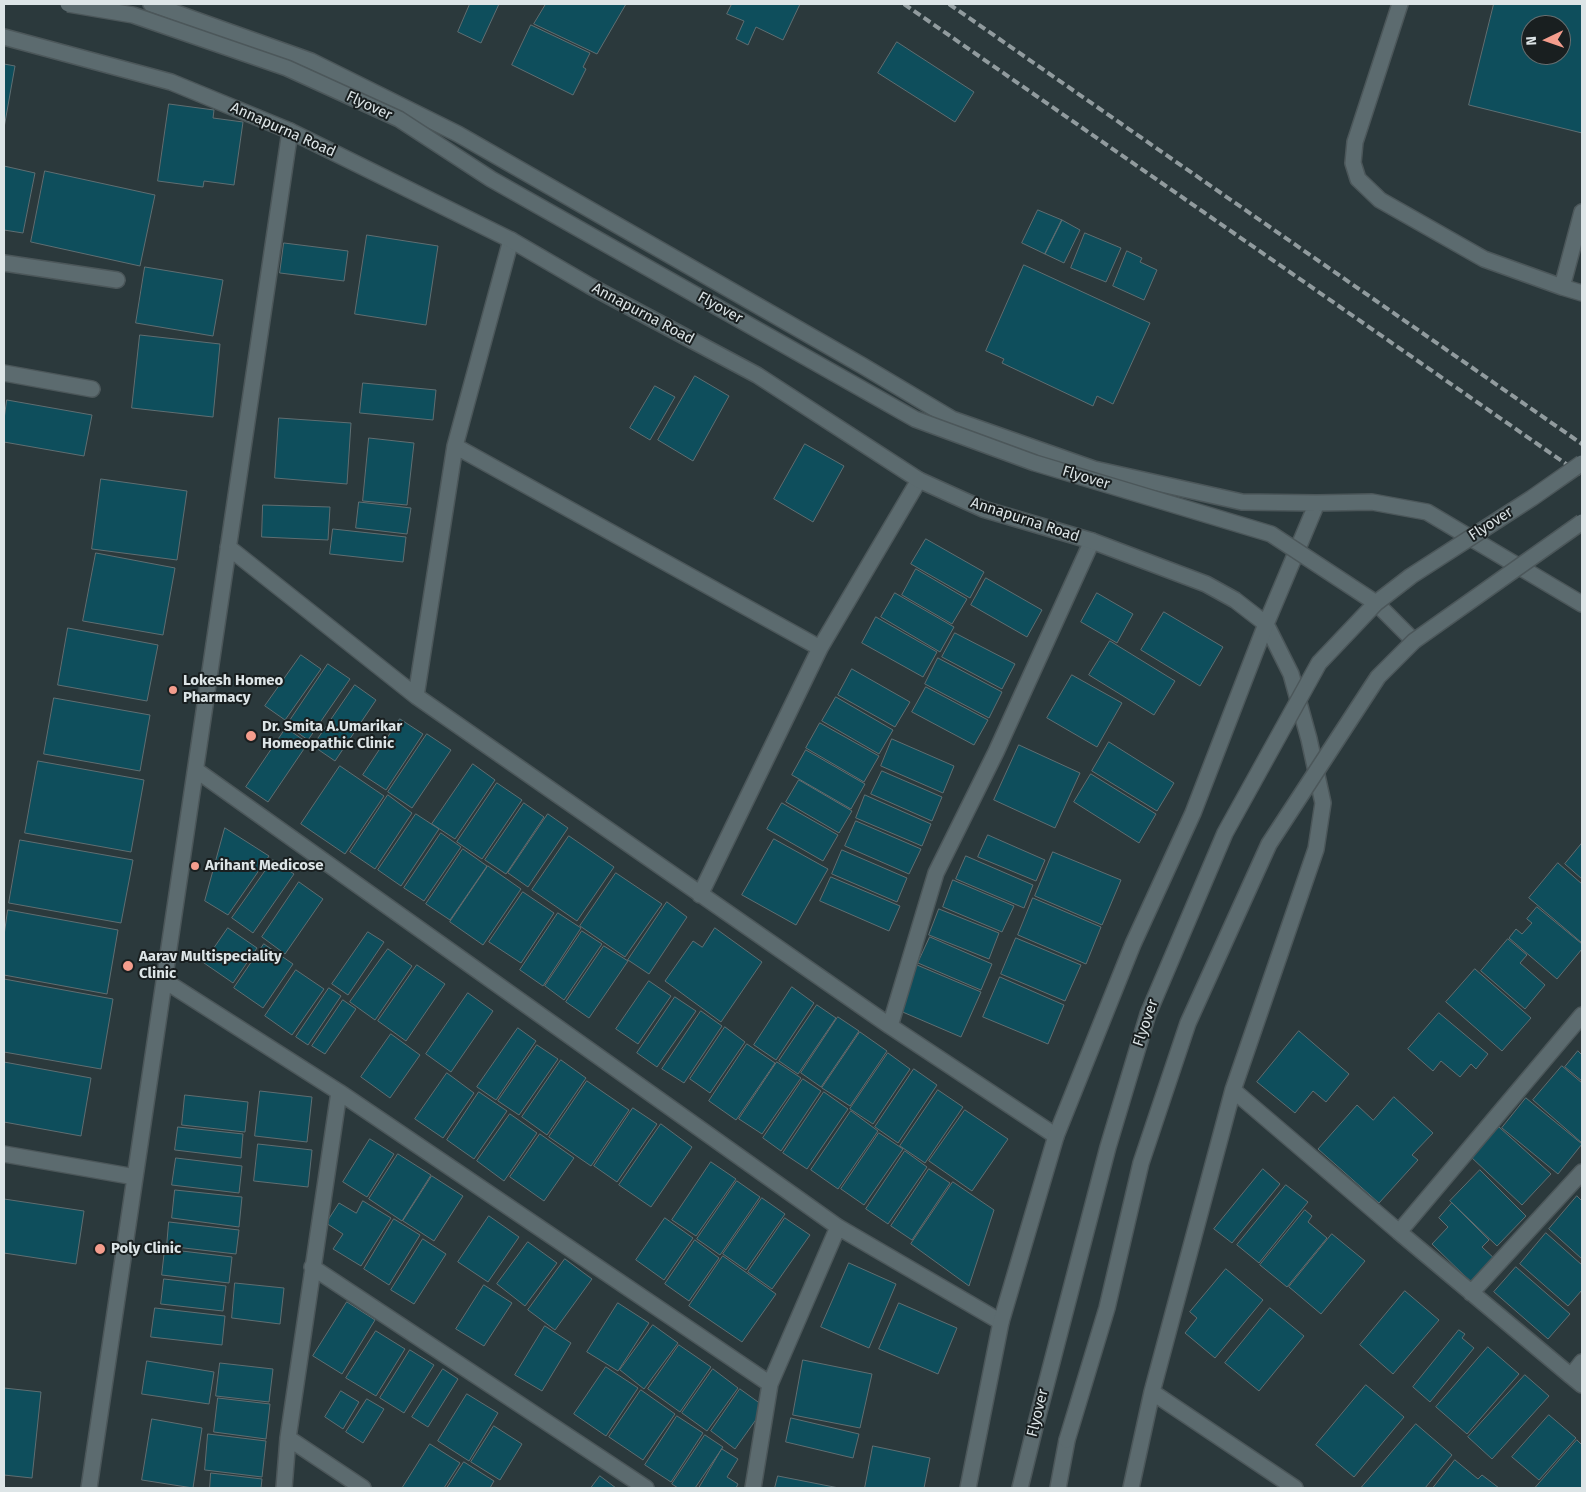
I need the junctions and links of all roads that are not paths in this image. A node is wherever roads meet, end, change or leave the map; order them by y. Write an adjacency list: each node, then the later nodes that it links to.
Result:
1 (68, 4): 21 (street, Flyover, bridge)
2 (151, 4): 17 (street)
3 (1400, 4): 10 (street)
4 (4, 37): 5 (street, Annapurna Road)
5 (290, 131): 7 (street, Annapurna Road); 20 (street)
6 (1582, 212): 10 (street)
7 (511, 240): 14 (street); 16 (street, Annapurna Road)
8 (4, 263): 9 (street)
9 (117, 280)
10 (1562, 287): 11 (street)
11 (1582, 293)
12 (4, 373): 13 (street)
13 (92, 389)
14 (455, 446): 25 (street); 26 (street)
15 (1582, 463): 21 (street, Flyover, bridge)
16 (919, 480): 19 (street, Annapurna Road); 25 (street)
17 (1317, 503): 22 (street); 23 (street)
18 (1582, 522): 24 (street, bridge)
19 (1092, 541): 23 (street, Annapurna Road); 31 (street)
20 (228, 547): 26 (street); 27 (street)
21 (1376, 604): 24 (street, Flyover); 54 (street, Flyover, bridge)
22 (1582, 604)
23 (1266, 624): 32 (street); 34 (street)
24 (1414, 641): 55 (street, bridge)
25 (820, 648): 28 (street)
26 (416, 696): 28 (street)
27 (196, 770): 29 (street); 38 (street)
28 (700, 894): 31 (street)
29 (165, 981): 33 (street); 37 (street)
30 (1582, 1015): 39 (street)
31 (890, 1026): 34 (street)
32 (1233, 1090): 39 (street); 46 (street)
33 (339, 1092): 40 (street); 45 (street)
34 (1056, 1136): 42 (street)
35 (4, 1154): 37 (street)
36 (1582, 1172): 41 (street)
37 (135, 1177): 48 (street)
38 (838, 1227): 42 (street); 45 (street)
39 (1399, 1232): 41 (street)
40 (312, 1267): 47 (street); 51 (street)
41 (1472, 1292): 44 (street)
42 (1000, 1322): 53 (street)
43 (1582, 1362): 44 (street)
44 (1577, 1380)
45 (770, 1384): 52 (street)
46 (1152, 1392): 56 (street); 57 (street)
47 (288, 1438): 49 (street); 50 (street)
48 (89, 1488)
49 (284, 1488)
50 (363, 1488)
51 (646, 1488)
52 (754, 1488)
53 (968, 1488)
54 (1020, 1488)
55 (1058, 1488)
56 (1131, 1488)
57 (1296, 1488)

